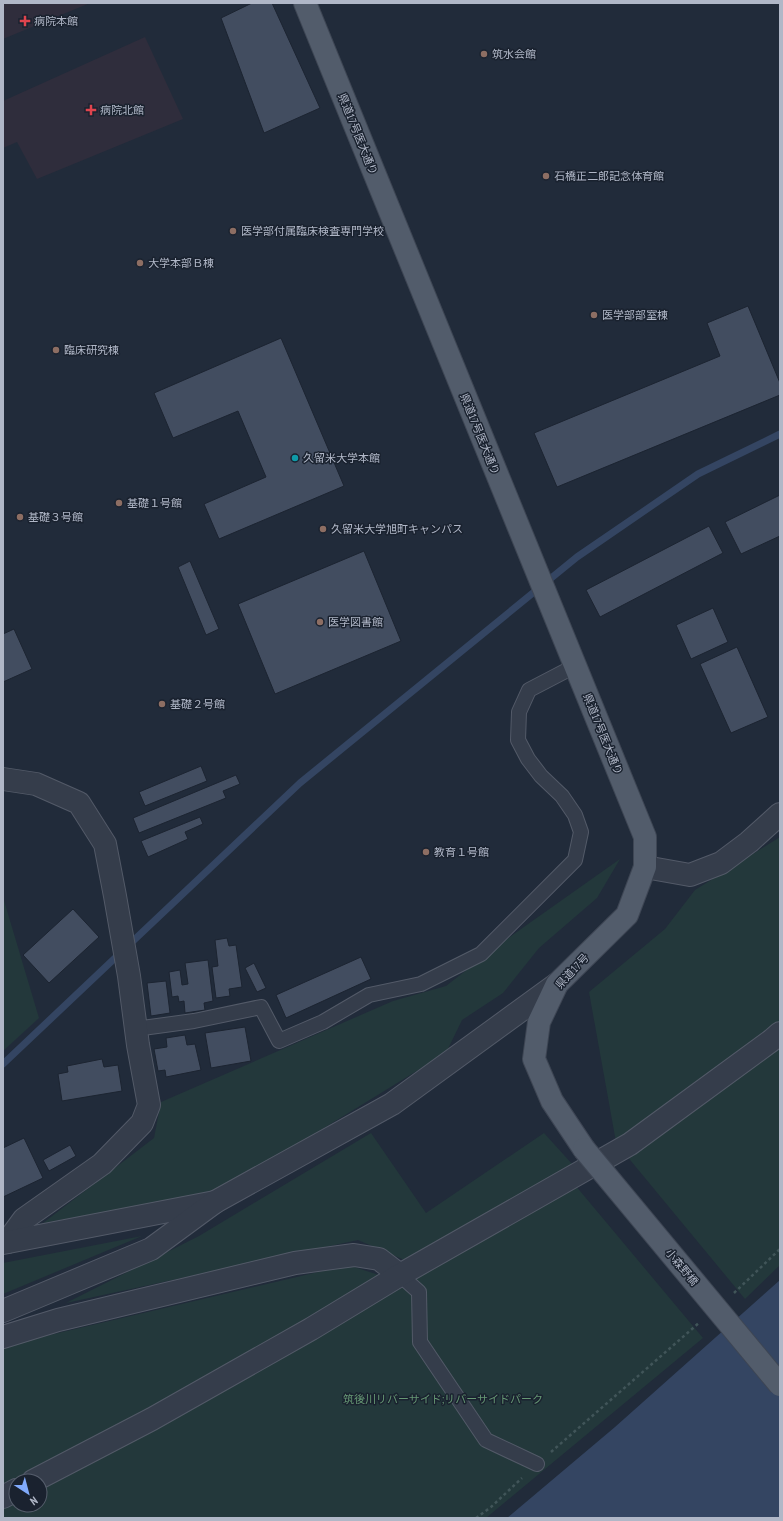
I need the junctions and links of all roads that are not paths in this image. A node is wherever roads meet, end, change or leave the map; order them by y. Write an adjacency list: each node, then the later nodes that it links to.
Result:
1 (305, 3): 2 (main road, 県道17号医大通り)
2 (575, 666): 7 (main road, 県道17号医大通り); 9 (lane)
3 (3, 779): 9 (street)
4 (780, 814): 6 (street)
5 (780, 828): 6 (street)
6 (749, 842): 7 (street)
7 (645, 867): 8 (main road, 県道17号)
8 (557, 984): 11 (main road, 県道17号); 12 (street)
9 (135, 1029): 13 (street)
10 (780, 1033): 14 (street)
11 (584, 1149): 17 (main road, 小森野橋, bridge)
12 (215, 1202): 13 (street); 15 (street)
13 (5, 1242)
14 (400, 1275): 16 (street); 18 (lane); 19 (street)
15 (3, 1311)
16 (3, 1337)
17 (780, 1384)
18 (537, 1464)
19 (48, 1473)

